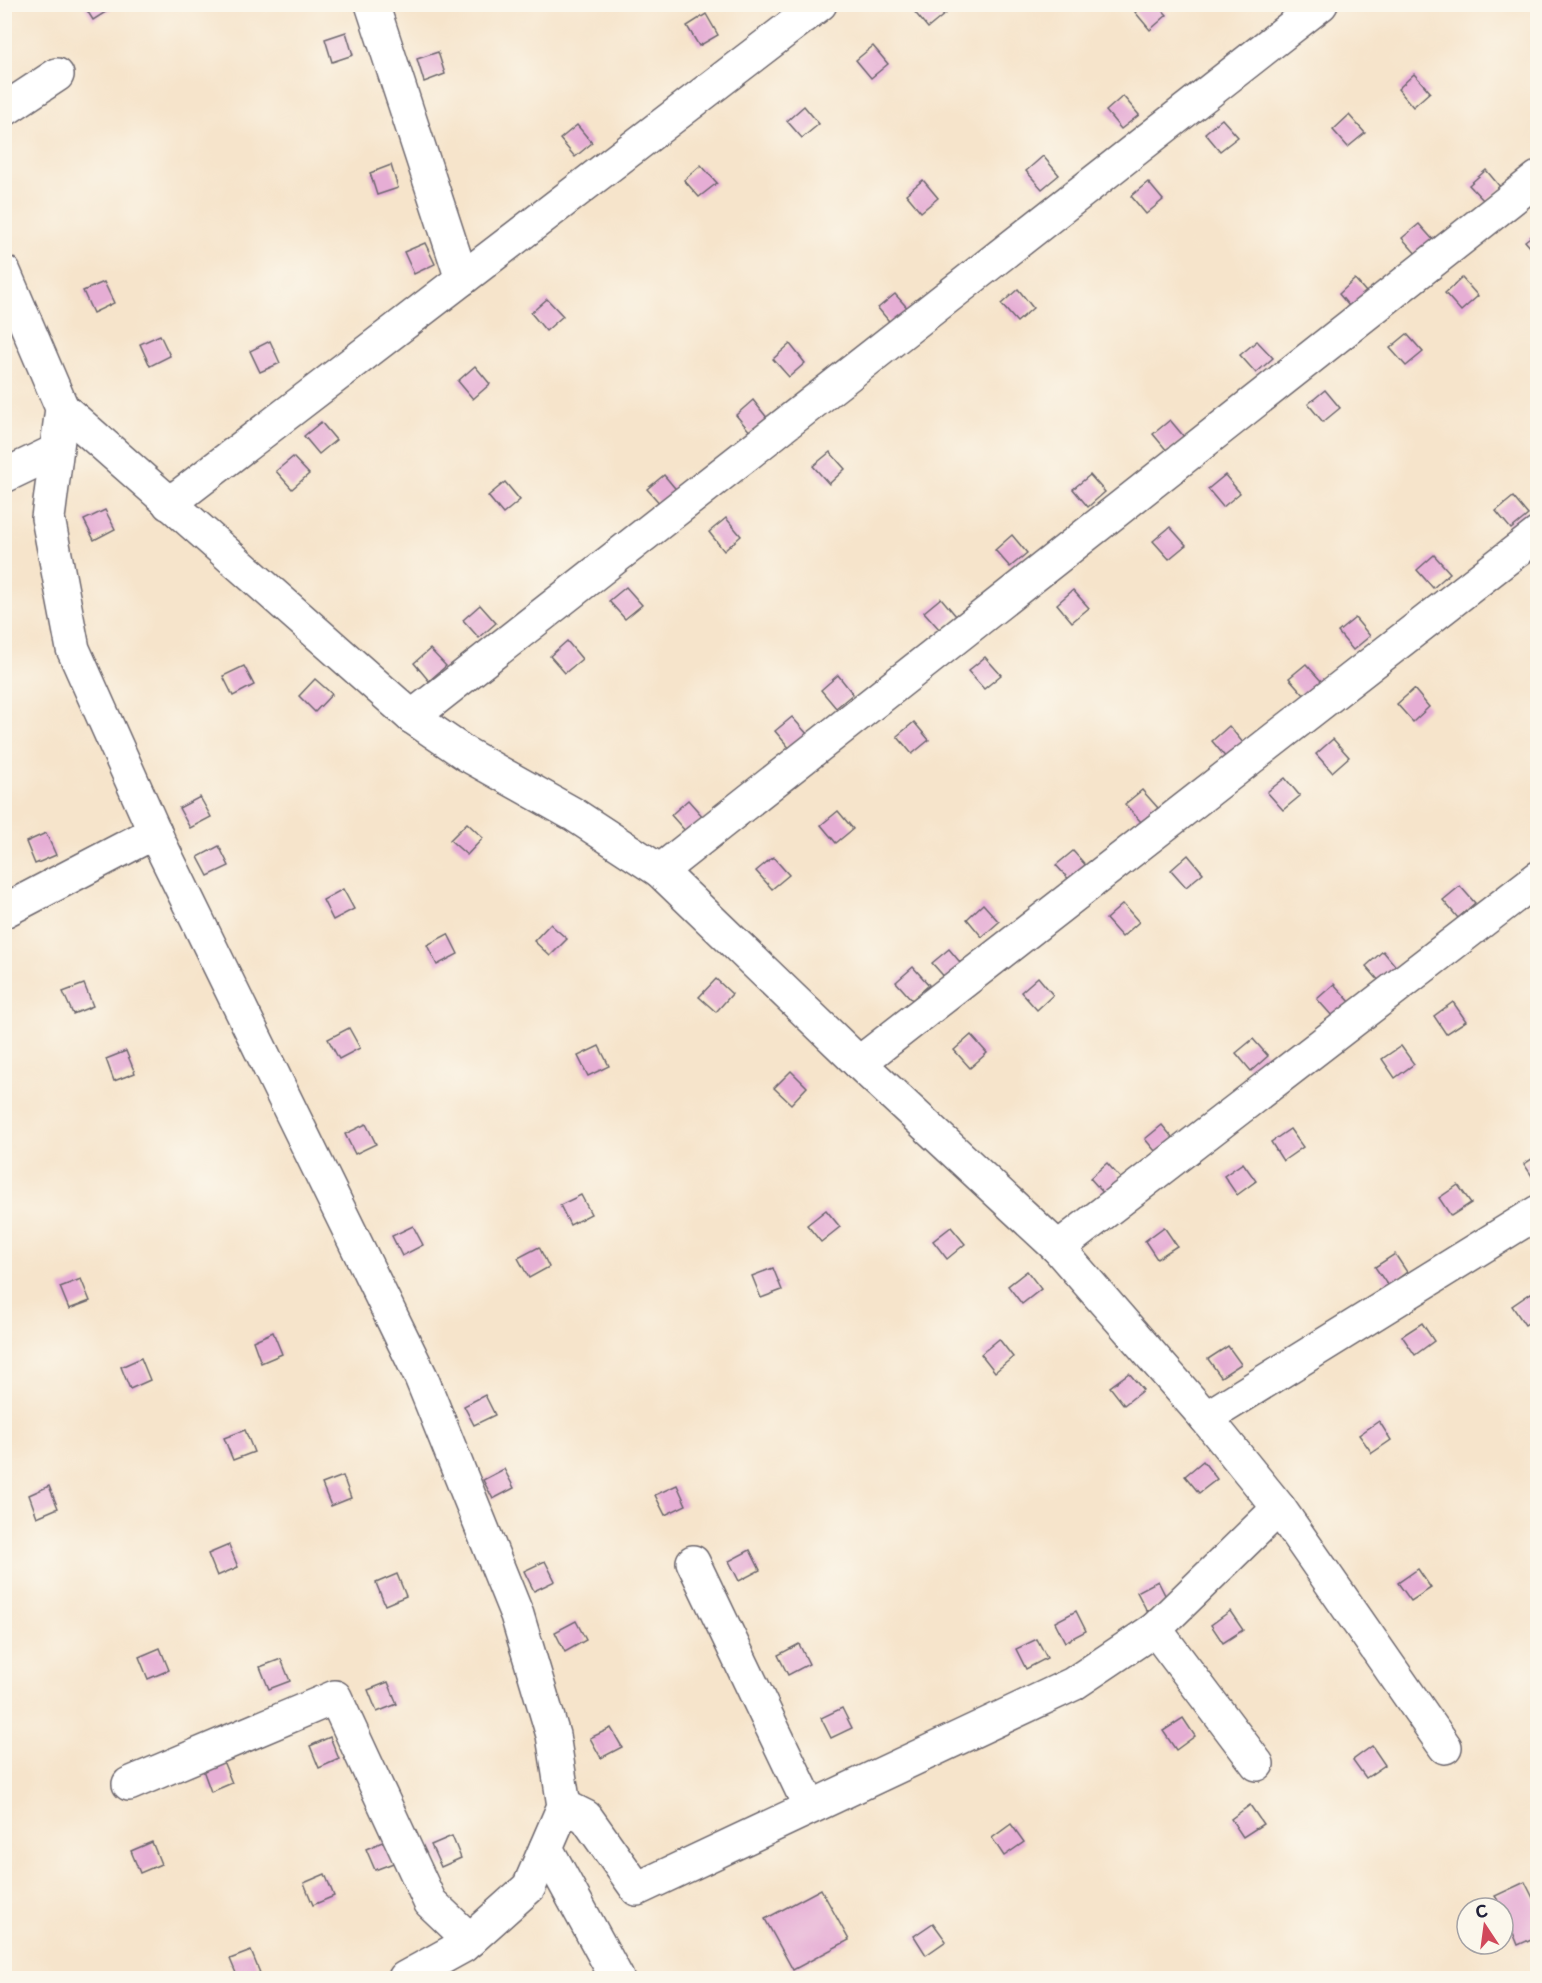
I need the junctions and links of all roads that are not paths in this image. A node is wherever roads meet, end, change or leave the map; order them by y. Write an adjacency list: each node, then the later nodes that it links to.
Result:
1 (372, 4): 8 (street)
2 (820, 4): 8 (street)
3 (1321, 4): 14 (street)
4 (57, 75): 5 (street)
5 (4, 110)
6 (1538, 178): 16 (street)
7 (4, 272): 9 (street)
8 (462, 279): 12 (street)
9 (62, 408): 10 (street); 12 (street)
10 (54, 452): 11 (street); 15 (street)
11 (4, 476)
12 (169, 504): 14 (street)
13 (1538, 534): 19 (street)
14 (412, 717): 16 (street)
15 (155, 832): 18 (street); 29 (street)
16 (660, 871): 19 (street)
17 (1538, 878): 21 (street)
18 (4, 912)
19 (859, 1064): 21 (street)
20 (1538, 1212): 22 (street)
21 (1058, 1248): 22 (street)
22 (1206, 1418): 23 (street)
23 (1279, 1508): 25 (street); 26 (street)
24 (693, 1562): 30 (street)
25 (1155, 1629): 27 (street); 30 (street)
26 (1445, 1747)
27 (1257, 1764)
28 (129, 1784): 32 (street)
29 (564, 1806): 30 (street); 31 (street)
30 (810, 1807)
31 (546, 1848): 32 (street); 34 (street)
32 (470, 1940): 33 (street)
33 (405, 1978)
34 (617, 1978)

